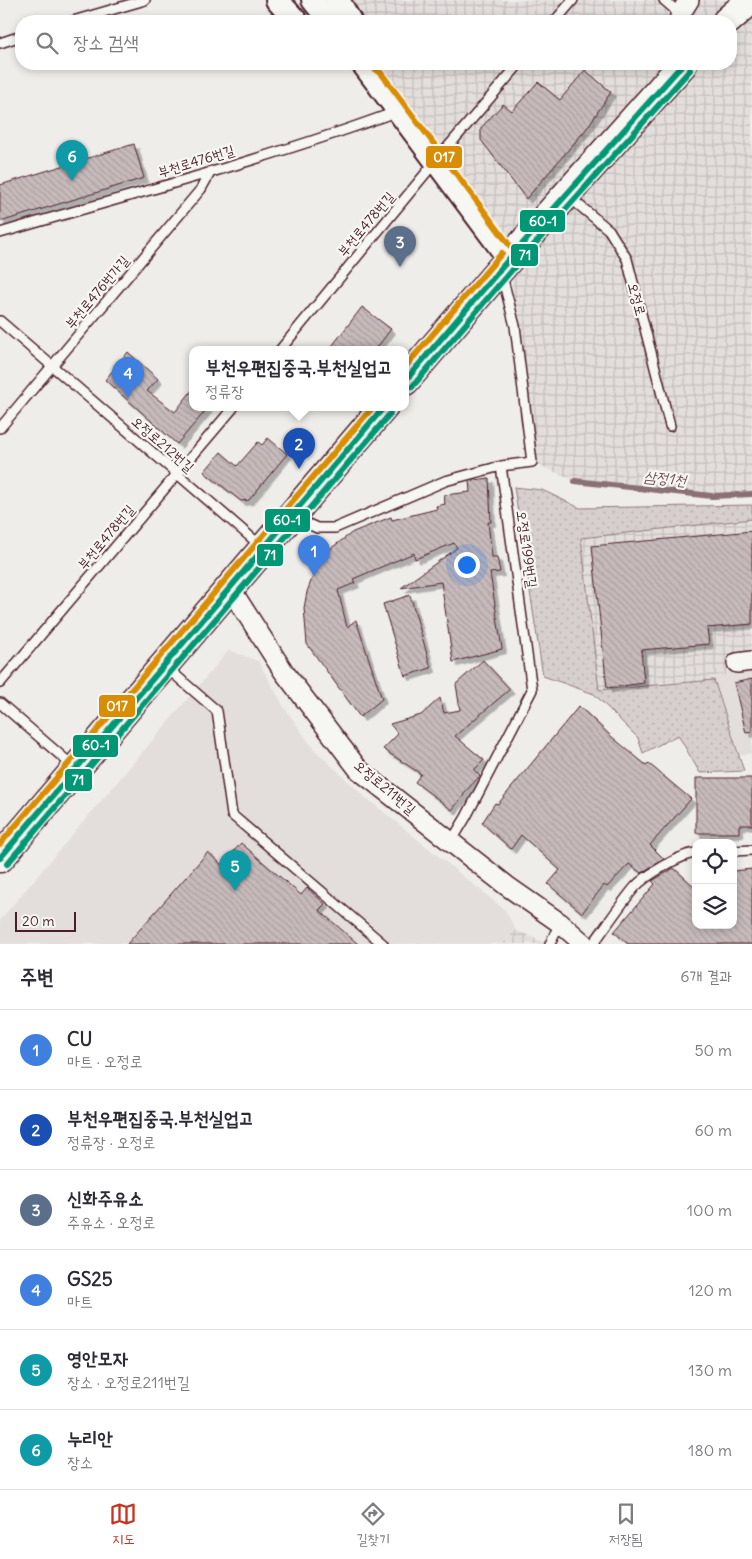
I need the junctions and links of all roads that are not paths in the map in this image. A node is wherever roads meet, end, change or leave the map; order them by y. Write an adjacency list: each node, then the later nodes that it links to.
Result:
1 (144, 0): 9 (lane)
2 (277, 0): 10 (street)
3 (313, 0): 11 (street)
4 (338, 0): 12 (street)
5 (574, 0): 13 (lane)
6 (664, 0): 8 (lane)
7 (751, 0): 14 (main road)
8 (683, 12)
9 (93, 15)
10 (291, 15)
11 (325, 15)
12 (347, 15)
13 (560, 15)
14 (734, 15)
15 (15, 38): 16 (lane)
16 (0, 43)
17 (370, 70): 20 (street)
18 (514, 70): 21 (lane, 부천로478번길)
19 (678, 70): 23 (main road)
20 (398, 110): 21 (street); 22 (lane, 부천로476번길)
21 (435, 162): 25 (street); 27 (lane, 부천로478번길)
22 (211, 171): 24 (lane, 부천로476번길); 28 (lane, 부천로476번가길)
23 (567, 194): 25 (main road); 32 (lane, 오정로)
24 (0, 233)
25 (505, 264): 29 (main road); 34 (lane)
26 (0, 321): 28 (lane, 오정로212번길)
27 (283, 346)
28 (52, 366): 33 (lane, 부천로476번가길); 35 (lane, 오정로212번길)
29 (409, 376)
30 (230, 411): 35 (lane, 부천로478번길)
31 (380, 411): 36 (main road)
32 (670, 426)
33 (0, 428)
34 (502, 466): 36 (lane); 43 (lane, 오정로199번길)
35 (178, 474): 37 (lane, 오정로212번길); 40 (lane, 부천로478번길)
36 (291, 516): 37 (main road)
37 (263, 548): 38 (main road)
38 (230, 588): 39 (main road); 43 (street, 오정로211번길)
39 (164, 665): 42 (main road); 49 (lane)
40 (0, 683)
41 (0, 703): 42 (lane)
42 (76, 768): 47 (main road)
43 (451, 842): 48 (street, 오정로211번길)
44 (752, 850): 45 (lane)
45 (737, 851)
46 (692, 854): 52 (lane)
47 (0, 858)
48 (560, 923): 50 (lane); 51 (street, 오정로211번길)
49 (383, 944)
50 (550, 944)
51 (584, 944)
52 (593, 944)

